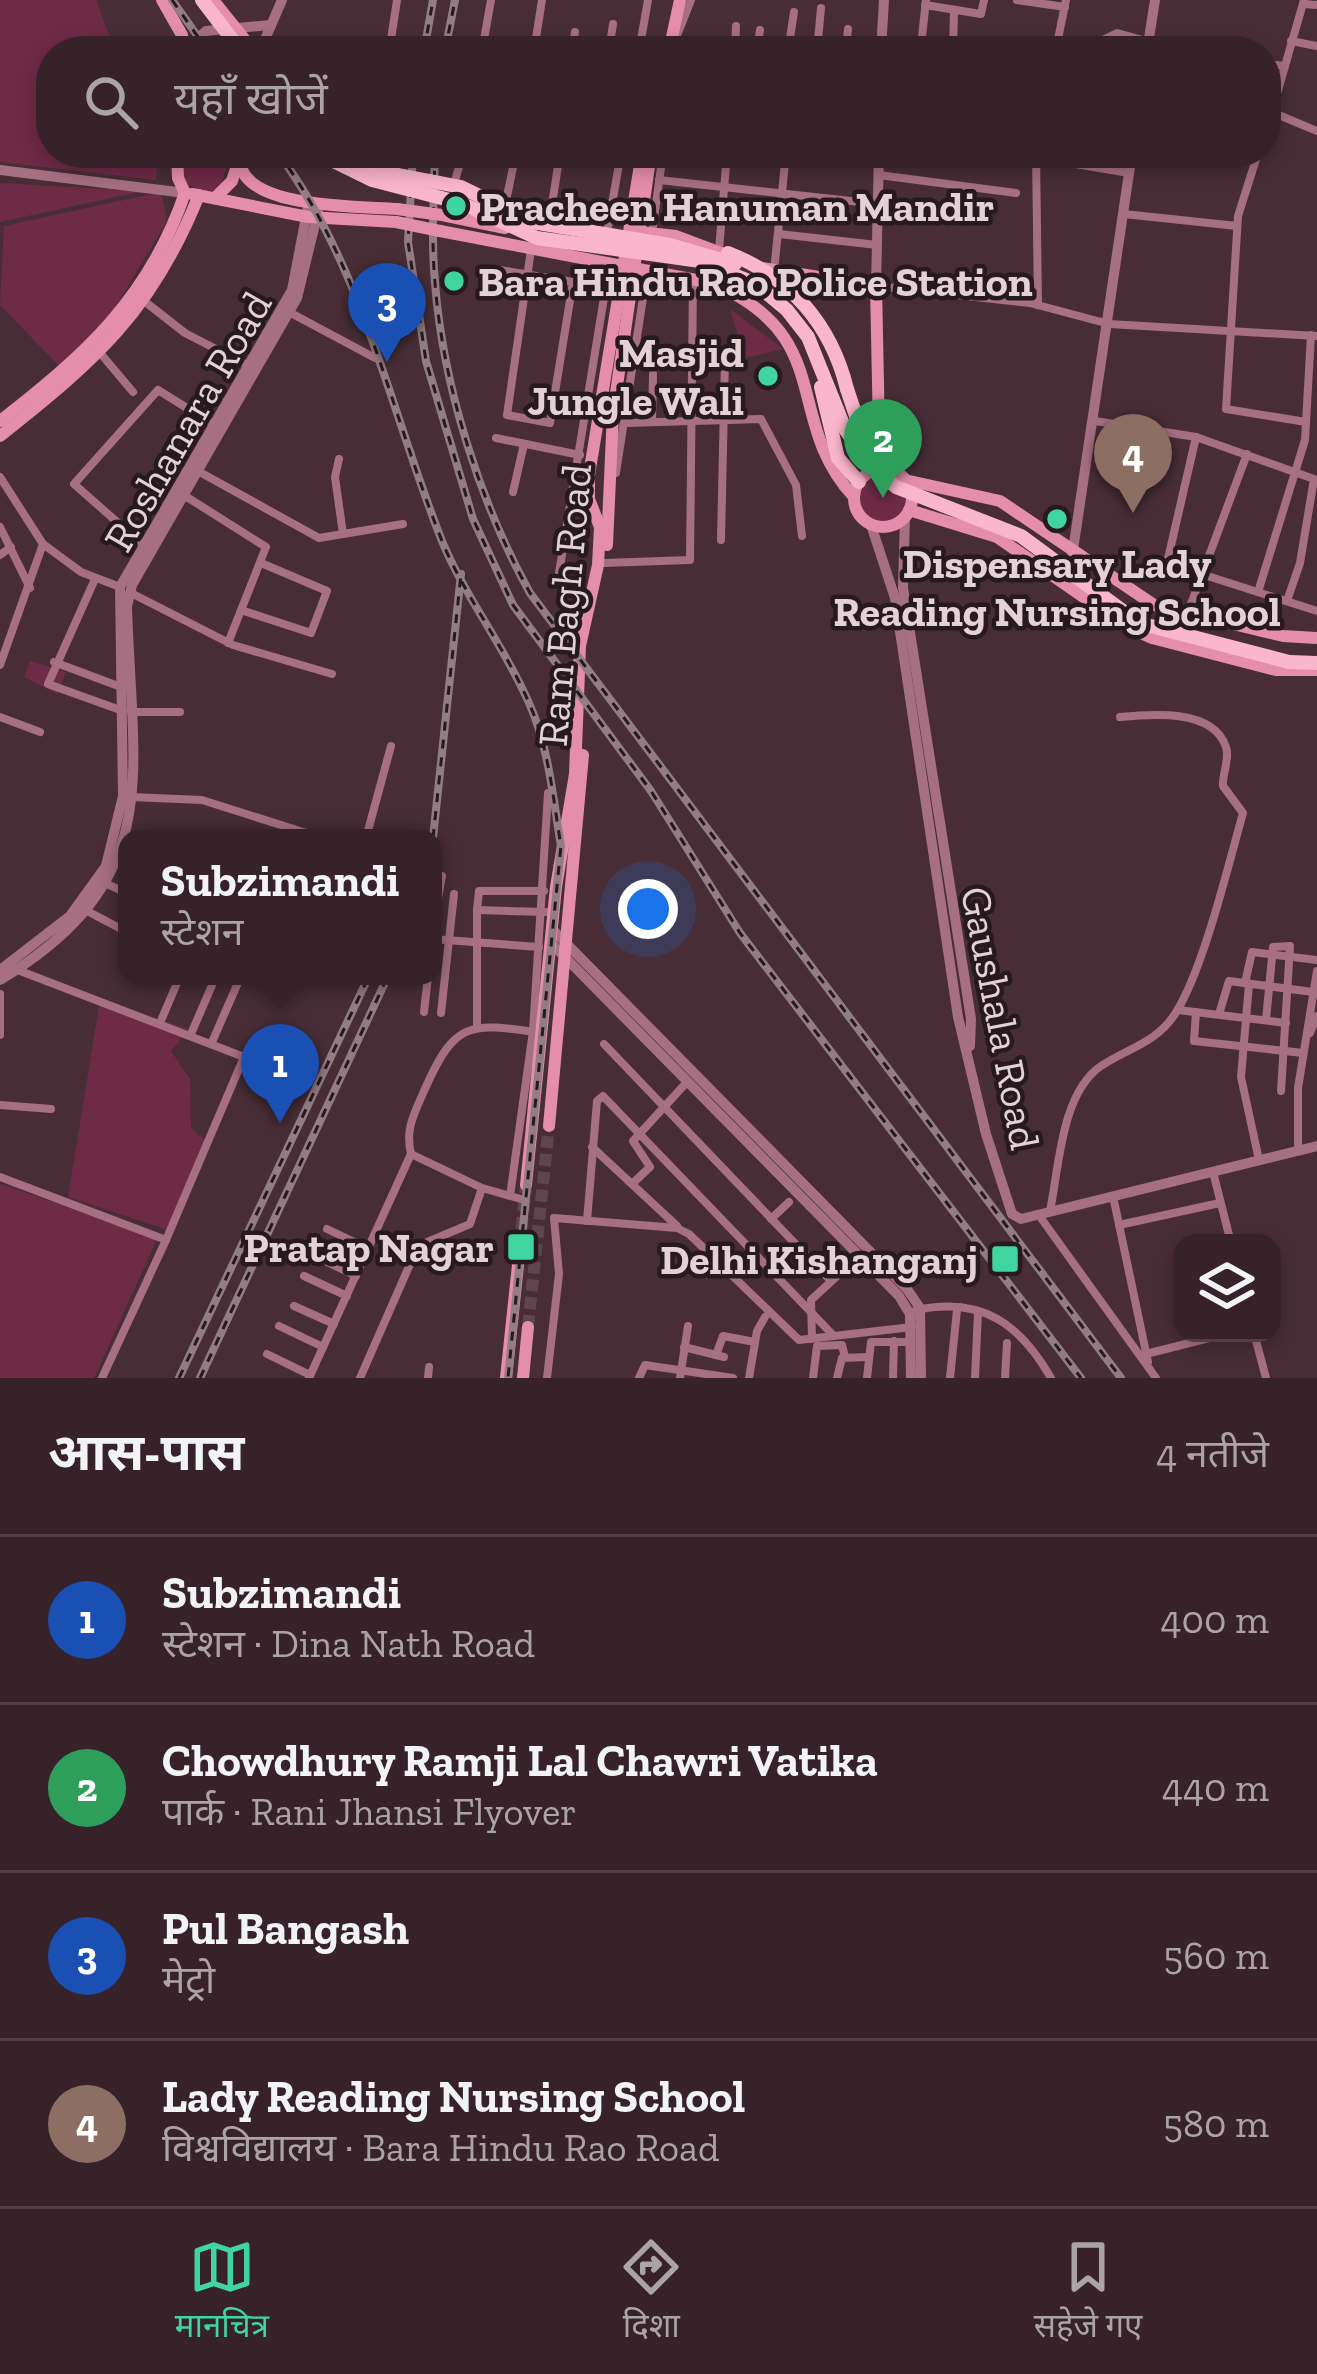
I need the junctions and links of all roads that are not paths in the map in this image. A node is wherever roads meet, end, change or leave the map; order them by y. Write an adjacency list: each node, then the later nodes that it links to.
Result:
1 (187, 0): 17 (main road); 32 (main road)
2 (202, 0): 33 (main road, bridge)
3 (213, 0): 26 (main road)
4 (282, 0): 24 (street)
5 (397, 0): 36 (street)
6 (491, 0): 37 (street)
7 (542, 0): 38 (street)
8 (648, 0): 41 (street)
9 (676, 0): 42 (main road)
10 (691, 0): 43 (street)
11 (884, 0): 49 (street)
12 (984, 0): 21 (street)
13 (1017, 0): 18 (street)
14 (1154, 0): 53 (street)
15 (1303, 2): 19 (street); 54 (street)
16 (926, 3): 21 (street); 50 (street)
17 (165, 4): 30 (main road)
18 (1065, 4): 52 (street)
19 (1317, 5)
20 (821, 8): 47 (street)
21 (954, 10): 51 (street)
22 (794, 12): 46 (street)
23 (613, 24): 40 (street)
24 (270, 26): 26 (street); 35 (street)
25 (736, 26): 44 (street)
26 (235, 27): 31 (street); 34 (main road)
27 (848, 29): 48 (street)
28 (760, 30): 45 (street)
29 (575, 32): 39 (street)
30 (178, 36)
31 (198, 36)
32 (217, 36)
33 (230, 36)
34 (245, 36)
35 (265, 36)
36 (392, 36)
37 (485, 36)
38 (536, 36)
39 (574, 36)
40 (611, 36)
41 (642, 36)
42 (670, 36)
43 (674, 36)
44 (736, 36)
45 (759, 36)
46 (790, 36)
47 (818, 36)
48 (847, 36)
49 (881, 36)
50 (922, 36)
51 (953, 36)
52 (1059, 36)
53 (1149, 36)
54 (1292, 41): 55 (street); 57 (street)
55 (1317, 46)
56 (1281, 66): 57 (street)
57 (1285, 66): 58 (street)
58 (1281, 83)
59 (1281, 115): 60 (street)
60 (1317, 131)
61 (178, 168): 84 (main road)
62 (234, 168): 92 (main road)
63 (244, 168): 95 (main road)
64 (332, 168): 86 (main road, bridge)
65 (346, 168): 86 (main road, bridge)
66 (372, 168): 86 (main road, bridge)
67 (385, 168): 86 (main road, bridge)
68 (459, 168): 100 (street)
69 (513, 168): 93 (street)
70 (558, 168): 96 (street)
71 (618, 168): 104 (street)
72 (645, 168): 102 (main road)
73 (661, 168): 85 (street)
74 (726, 168): 88 (street)
75 (785, 168): 89 (street)
76 (878, 168): 83 (street)
77 (1035, 168): 118 (street)
78 (1101, 168): 82 (street)
79 (1130, 168): 82 (street)
80 (1254, 168): 101 (street)
81 (0, 170): 87 (street)
82 (1129, 173): 98 (street)
83 (878, 175): 90 (street); 94 (street)
84 (178, 178): 87 (street); 91 (main road)
85 (659, 181): 88 (street); 102 (street)
86 (424, 187): 109 (main road, bridge)
87 (165, 188): 91 (street)
88 (725, 188): 89 (street); 107 (street)
89 (784, 193): 94 (street); 103 (street)
90 (1016, 193)
91 (192, 194): 92 (main road); 117 (main road); 123 (main road)
92 (215, 198): 97 (main road)
93 (506, 201)
94 (878, 204): 105 (street)
95 (313, 210): 97 (main road); 99 (main road); 108 (street, Roshanara Road); 119 (street, Roshanara Road)
96 (551, 211)
97 (282, 213): 108 (street)
98 (1124, 214): 101 (street); 120 (street)
99 (396, 215): 100 (main road, bridge); 106 (main road, bridge)
100 (444, 216): 104 (main road)
101 (1238, 226): 121 (street)
102 (639, 232): 104 (main road); 107 (main road); 111 (main road)
103 (779, 234): 105 (street); 112 (street)
104 (606, 240)
105 (877, 245): 115 (street)
106 (531, 250): 111 (main road); 113 (street)
107 (718, 252): 112 (main road)
108 (302, 254): 126 (street, Roshanara Road)
109 (697, 256): 144 (main road, bridge); 152 (main road, bridge); 185 (main road, bridge)
110 (494, 269): 113 (street)
111 (627, 270): 114 (main road); 136 (street); 141 (main road, Ram Bagh Road); 142 (main road, Ram Bagh Road); 143 (street)
112 (771, 271): 115 (main road); 116 (main road)
113 (528, 275): 113 (street)
114 (693, 279): 116 (main road); 133 (street)
115 (876, 286): 118 (street); 144 (main road)
116 (740, 295): 152 (main road)
117 (144, 301): 123 (main road); 126 (street)
118 (1038, 305): 120 (street)
119 (289, 312): 124 (street); 147 (street, Roshanara Road)
120 (1109, 324): 121 (street); 131 (street)
121 (1234, 328): 122 (street); 134 (street)
122 (1314, 336): 134 (street)
123 (102, 347): 128 (street); 130 (main road); 137 (main road)
124 (375, 358)
125 (724, 358): 129 (street)
126 (247, 365): 135 (street, Roshanara Road)
127 (653, 374): 132 (street)
128 (133, 392)
129 (725, 418): 133 (street); 162 (street); 163 (street)
130 (0, 421)
131 (1095, 421): 138 (street); 167 (street)
132 (652, 422): 133 (street); 136 (street)
133 (690, 422): 170 (street)
134 (1306, 422): 148 (street)
135 (211, 423): 153 (street, Roshanara Road); 165 (street)
136 (626, 423): 155 (street)
137 (0, 436)
138 (1196, 437): 145 (street); 172 (street)
139 (496, 439): 140 (street)
140 (524, 444): 143 (street); 154 (street)
141 (592, 444): 142 (main road); 160 (main road, Ram Bagh Road)
142 (611, 447): 155 (main road, Ram Bagh Road)
143 (580, 454): 171 (street)
144 (881, 454): 149 (main road)
145 (1247, 454): 148 (street); 172 (street)
146 (339, 459): 161 (street)
147 (195, 469): 153 (street, Roshanara Road); 161 (street)
148 (1298, 470): 177 (street); 178 (street)
149 (892, 471): 151 (main road); 152 (main road)
150 (0, 477): 164 (street)
151 (905, 480): 156 (main road); 167 (main road)
152 (856, 489): 158 (main road)
153 (178, 491): 165 (street, Roshanara Road); 169 (street); 176 (street, Roshanara Road)
154 (513, 492)
155 (609, 509): 160 (main road, Ram Bagh Road)
156 (907, 513): 158 (main road); 174 (main road); 248 (street)
157 (403, 524): 161 (street)
158 (871, 525): 248 (street, Gaushala Road)
159 (0, 527): 166 (street)
160 (604, 529): 170 (main road, Ram Bagh Road); 207 (main road, Ram Bagh Road)
161 (343, 534)
162 (802, 536)
163 (721, 540)
164 (43, 544): 173 (street); 175 (street)
165 (142, 544): 176 (street, Roshanara Road)
166 (11, 547): 168 (street); 175 (street)
167 (1076, 552): 174 (street); 181 (main road)
168 (0, 555)
169 (260, 562): 179 (street); 179 (street)
170 (604, 563): 213 (main road, Ram Bagh Road)
171 (559, 573)
172 (1202, 575): 177 (street); 181 (street)
173 (95, 579): 176 (street); 184 (street)
174 (1067, 583): 185 (main road)
175 (30, 588): 186 (street)
176 (125, 590): 183 (street); 188 (street, Roshanara Road); 189 (street, Roshanara Road)
177 (1258, 592): 178 (street)
178 (1288, 598): 180 (street)
179 (242, 610): 183 (street)
180 (1317, 611)
181 (1187, 614): 182 (main road)
182 (1317, 638)
183 (228, 643): 187 (street)
184 (54, 662): 188 (street); 189 (street)
185 (1317, 663)
186 (0, 665)
187 (332, 674)
188 (121, 687): 189 (street, Roshanara Road)
189 (127, 711): 190 (street); 196 (street, Roshanara Road); 217 (street, Roshanara Road)
190 (180, 712)
191 (0, 717): 193 (street)
192 (1120, 717): 229 (street)
193 (40, 732)
194 (391, 746): 199 (street)
195 (548, 794): 203 (street)
196 (131, 797): 197 (street, Roshanara Road); 198 (street)
197 (126, 829)
198 (287, 829)
199 (368, 829)
200 (118, 859): 201 (street, Roshanara Road)
201 (107, 884): 202 (street); 206 (street, Roshanara Road)
202 (118, 888)
203 (544, 891): 205 (street); 207 (street)
204 (454, 894): 210 (street)
205 (477, 910): 207 (street); 212 (street)
206 (88, 912): 208 (street); 217 (street, Roshanara Road)
207 (548, 912): 211 (main road, Ram Bagh Road); 211 (street)
208 (118, 927)
209 (442, 940): 210 (street)
210 (449, 941): 212 (street); 232 (street)
211 (548, 942): 212 (street); 213 (street); 240 (main road, Ram Bagh Road)
212 (478, 943): 239 (street)
213 (567, 952): 249 (street); 254 (main road, Ram Bagh Road)
214 (1272, 953): 215 (street); 220 (street); 225 (street)
215 (1292, 956): 216 (street); 226 (street)
216 (1317, 960)
217 (9, 968): 219 (street, Roshanara Road); 237 (street)
218 (1317, 971): 227 (street)
219 (0, 980)
220 (1247, 983): 225 (street); 233 (street); 235 (street)
221 (176, 985): 237 (street)
222 (212, 985): 241 (street)
223 (238, 985): 243 (street)
224 (427, 985): 230 (street)
225 (1270, 985): 226 (street); 236 (street)
226 (1289, 988): 227 (street); 238 (street)
227 (1313, 992): 246 (street)
228 (0, 994): 242 (street)
229 (1178, 1010): 231 (street); 271 (street)
230 (424, 1012)
231 (1196, 1012): 233 (street); 245 (street)
232 (442, 1013)
233 (1219, 1014): 235 (street)
234 (1317, 1016): 246 (street)
235 (1245, 1018): 236 (street); 245 (street)
236 (1266, 1021): 238 (street)
237 (160, 1023): 241 (street)
238 (1286, 1023): 247 (street)
239 (477, 1026): 240 (street); 259 (street)
240 (537, 1032): 264 (main road, Ram Bagh Road); 266 (street)
241 (191, 1034): 243 (street)
242 (0, 1035)
243 (212, 1042): 278 (street)
244 (604, 1044): 252 (street)
245 (1243, 1047): 247 (street); 260 (street)
246 (1304, 1050): 247 (street); 258 (street)
247 (1284, 1052): 250 (street)
248 (969, 1055): 271 (street, Gaushala Road)
249 (692, 1082): 252 (street); 291 (street)
250 (1281, 1091)
251 (0, 1105): 253 (street)
252 (664, 1106): 255 (street); 272 (street)
253 (51, 1109)
254 (549, 1126)
255 (640, 1132): 257 (street); 263 (street); 288 (street)
256 (1317, 1146): 258 (street)
257 (592, 1147): 263 (street); 273 (street)
258 (1298, 1151): 260 (street)
259 (411, 1154): 265 (street); 279 (street)
260 (1258, 1160): 261 (street)
261 (1213, 1172): 267 (street); 270 (street)
262 (0, 1177): 278 (street)
263 (632, 1184): 276 (street)
264 (526, 1185)
265 (482, 1188): 266 (street); 314 (street)
266 (510, 1196): 268 (street)
267 (1113, 1196): 271 (street); 274 (street)
268 (521, 1199)
269 (789, 1202): 272 (street)
270 (1220, 1203): 274 (street); 277 (street)
271 (1044, 1213): 312 (street)
272 (771, 1219): 285 (street)
273 (587, 1221): 276 (street); 319 (street)
274 (1119, 1225): 308 (street)
275 (327, 1229): 279 (street)
276 (682, 1231): 298 (street)
277 (1229, 1234)
278 (166, 1240): 316 (street)
279 (369, 1249): 284 (street)
280 (315, 1256): 284 (street)
281 (518, 1265): 317 (main road)
282 (847, 1267): 285 (street)
283 (304, 1276): 286 (street)
284 (356, 1276): 286 (street)
285 (831, 1281): 288 (street)
286 (346, 1296): 293 (street)
287 (294, 1306): 293 (street)
288 (809, 1310): 297 (street); 298 (street)
289 (957, 1310): 290 (street); 291 (street); 328 (street)
290 (978, 1312): 329 (street); 331 (street)
291 (914, 1316): 297 (street); 301 (street); 327 (street)
292 (765, 1317): 300 (street)
293 (334, 1324): 305 (street)
294 (279, 1326): 305 (street)
295 (688, 1326): 306 (street)
296 (528, 1327): 318 (main road)
297 (834, 1336): 298 (street)
298 (812, 1339)
299 (894, 1341): 301 (street); 310 (street); 325 (street)
300 (755, 1342): 306 (street); 321 (street)
301 (912, 1342): 326 (street)
302 (1193, 1342): 308 (street)
303 (1256, 1342): 332 (street)
304 (1007, 1343): 330 (street)
305 (323, 1347): 313 (street)
306 (684, 1347): 311 (street)
307 (267, 1354): 313 (street)
308 (1146, 1354): 312 (street)
309 (845, 1357): 310 (street); 322 (street); 323 (street)
310 (868, 1357): 324 (street)
311 (680, 1373): 315 (street); 320 (street)
312 (1153, 1374)
313 (310, 1376)
314 (363, 1377)
315 (728, 1377)
316 (102, 1378)
317 (506, 1378)
318 (524, 1378)
319 (548, 1378)
320 (639, 1378)
321 (749, 1378)
322 (813, 1378)
323 (838, 1378)
324 (867, 1378)
325 (892, 1378)
326 (911, 1378)
327 (921, 1378)
328 (950, 1378)
329 (975, 1378)
330 (1005, 1378)
331 (1052, 1378)
332 (1266, 1378)

